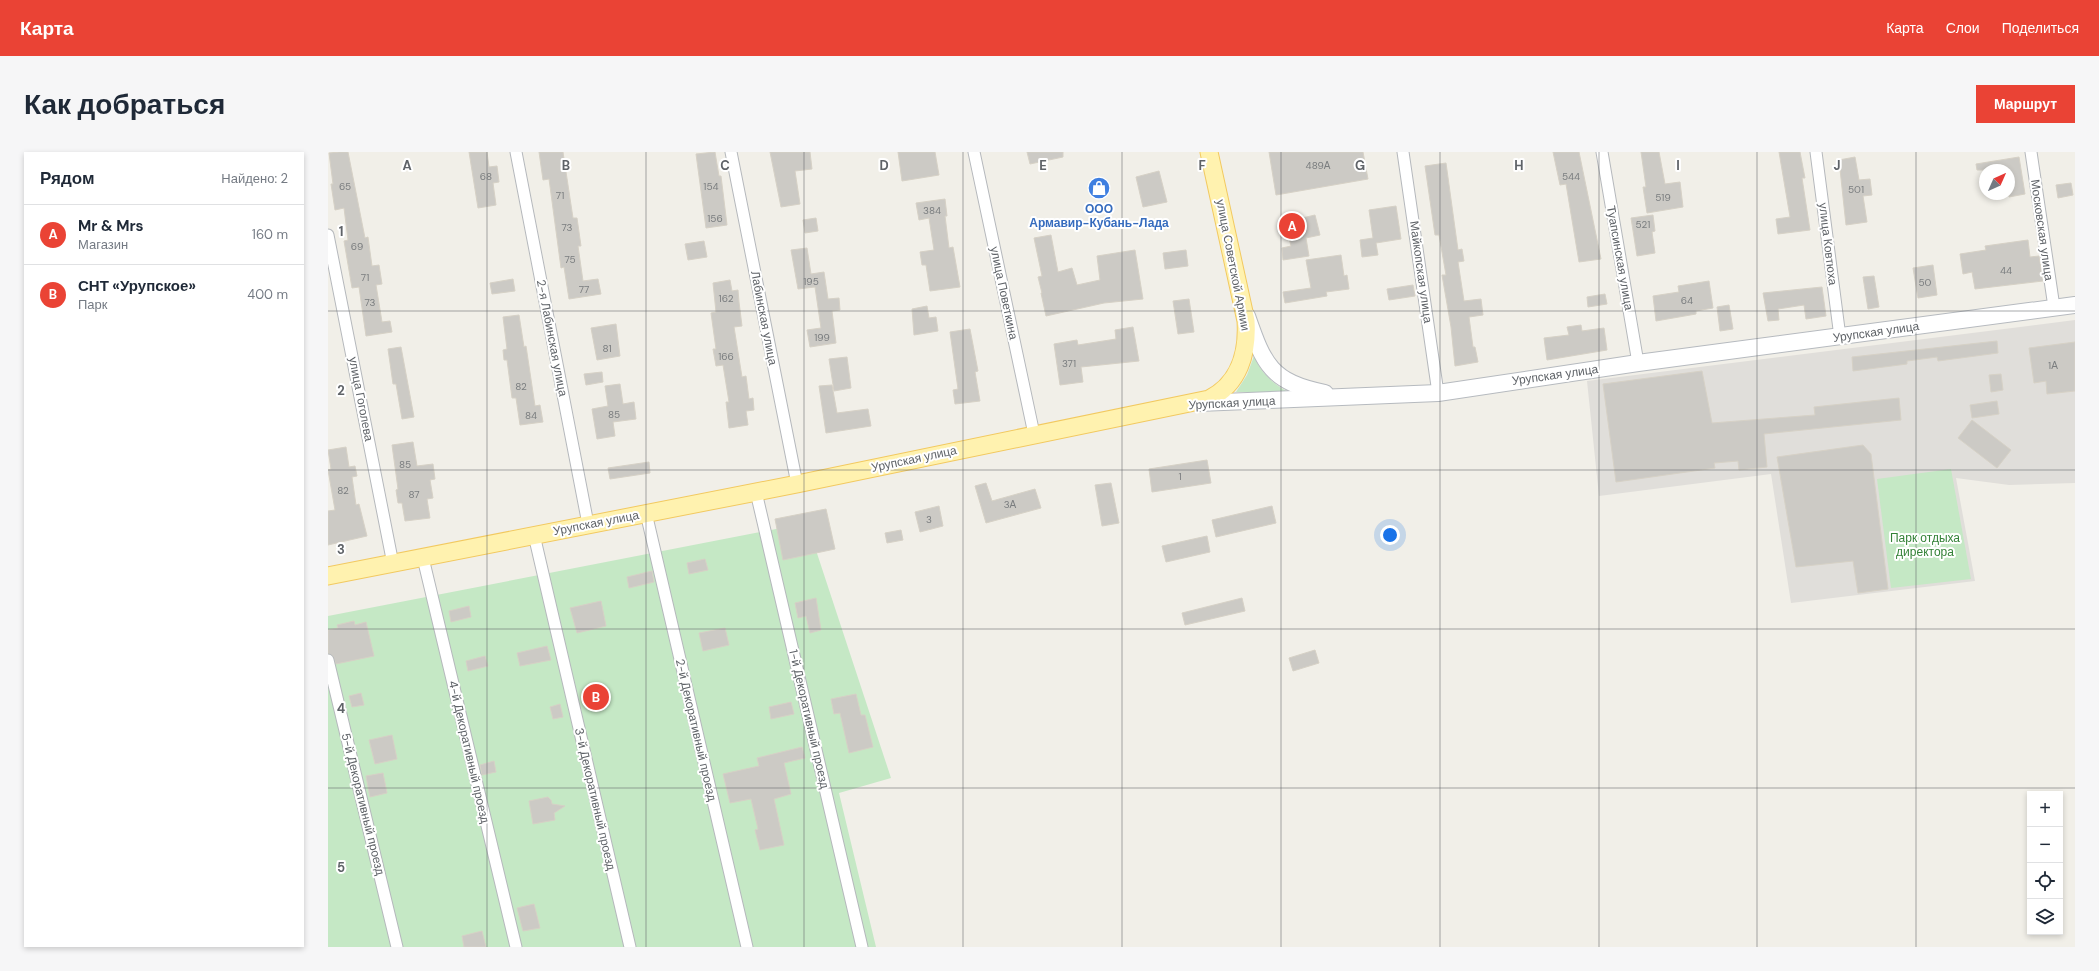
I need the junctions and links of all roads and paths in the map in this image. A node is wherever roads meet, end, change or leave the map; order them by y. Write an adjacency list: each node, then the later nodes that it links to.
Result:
1 (516, 152): 22 (street, 2-я Лабинская улица)
2 (731, 152): 19 (street, Лабинская улица)
3 (974, 152): 18 (street, улица Поветкина)
4 (1209, 152): 10 (main road, улица Советской Армии)
5 (1403, 152): 15 (street, Майкопская улица)
6 (1602, 152): 14 (street, Туапсинская улица)
7 (1816, 152): 13 (street, улица Ковтюха)
8 (2031, 152): 12 (street, Московская улица)
9 (328, 235): 25 (street, улица Гоголева)
10 (1242, 301): 16 (street); 17 (main road, улица Советской Армии)
11 (2075, 305): 12 (street, Урупская улица)
12 (2054, 307): 13 (street, Урупская улица)
13 (1840, 337): 14 (street, Урупская улица)
14 (1638, 363): 15 (street, Урупская улица)
15 (1438, 393): 16 (street, Урупская улица)
16 (1348, 397): 17 (street, Урупская улица)
17 (1196, 403): 18 (main road, Урупская улица)
18 (1034, 434): 19 (main road, Урупская улица)
19 (797, 484): 20 (main road, Урупская улица)
20 (756, 492): 21 (main road, Урупская улица); 32 (street, 1-й Декоративный проезд)
21 (646, 513): 22 (main road, Урупская улица); 31 (street, 2-й Декоративный проезд)
22 (588, 524): 23 (main road, Урупская улица)
23 (534, 535): 24 (main road, Урупская улица); 30 (street, 3-й Декоративный проезд)
24 (423, 558): 25 (main road, Урупская улица); 29 (street, 4-й Декоративный проезд)
25 (393, 564): 26 (main road, Урупская улица)
26 (328, 576)
27 (328, 660): 28 (street, 5-й Декоративный проезд)
28 (398, 947)
29 (516, 947)
30 (630, 947)
31 (747, 947)
32 (862, 947)

